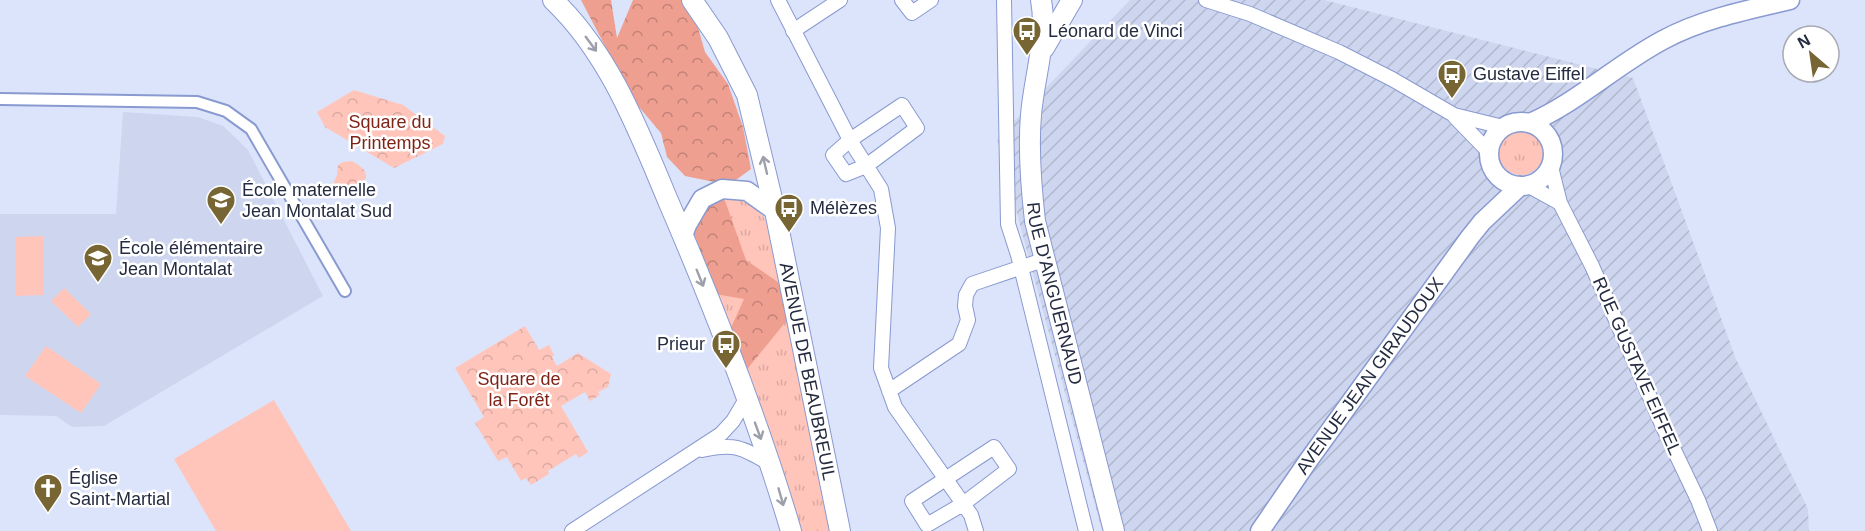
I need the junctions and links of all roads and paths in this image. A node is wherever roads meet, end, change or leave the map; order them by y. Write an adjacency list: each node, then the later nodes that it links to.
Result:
1 (553, 0): 28 (main road, one-way to 28)
2 (692, 0): 26 (main road, AVENUE DE BEAUBREUIL, one-way to 2)
3 (778, 0): 12 (street)
4 (840, 0): 12 (street)
5 (902, 0): 6 (street)
6 (931, 0)
7 (1004, 0): 30 (street)
8 (1041, 0): 13 (main road, RUE D'ANGUERNAUD)
9 (1072, 0): 13 (main road, RUE D'ANGUERNAUD)
10 (1206, 0): 16 (street)
11 (1790, 0): 15 (street)
12 (793, 31): 19 (street)
13 (1041, 53): 29 (main road, RUE D'ANGUERNAUD)
14 (0, 99): 31 (street)
15 (1564, 106): 17 (street); 20 (street)
16 (1454, 115): 18 (street); 21 (street)
17 (1530, 123): 18 (street); 20 (street)
18 (1503, 127): 21 (street)
19 (850, 140): 22 (street); 22 (street); 22 (street)
20 (1552, 144): 23 (street)
21 (1491, 161): 24 (street); 27 (street, AVENUE JEAN GIRAUDOUX)
22 (866, 166): 32 (street)
23 (1551, 167): 24 (street); 25 (street, RUE GUSTAVE EIFFEL)
24 (1524, 186): 25 (street); 27 (street, AVENUE JEAN GIRAUDOUX)
25 (1560, 203): 45 (street, RUE GUSTAVE EIFFEL)
26 (775, 211): 28 (street); 40 (main road, AVENUE DE BEAUBREUIL)
27 (1482, 222): 44 (street, AVENUE JEAN GIRAUDOUX)
28 (683, 236): 33 (main road, one-way to 33)
29 (1043, 260): 30 (street); 43 (main road, RUE D'ANGUERNAUD)
30 (1020, 267): 32 (street); 42 (street)
31 (345, 291)
32 (890, 391): 36 (street)
33 (746, 399): 34 (street); 35 (main road, one-way to 35)
34 (697, 451): 35 (street); 38 (street)
35 (770, 464): 39 (main road, one-way to 39)
36 (945, 478): 37 (street); 37 (street); 37 (street)
37 (963, 504): 41 (street)
38 (573, 531)
39 (790, 531)
40 (840, 531)
41 (976, 531)
42 (1086, 531)
43 (1114, 531)
44 (1260, 531)
45 (1710, 531)

